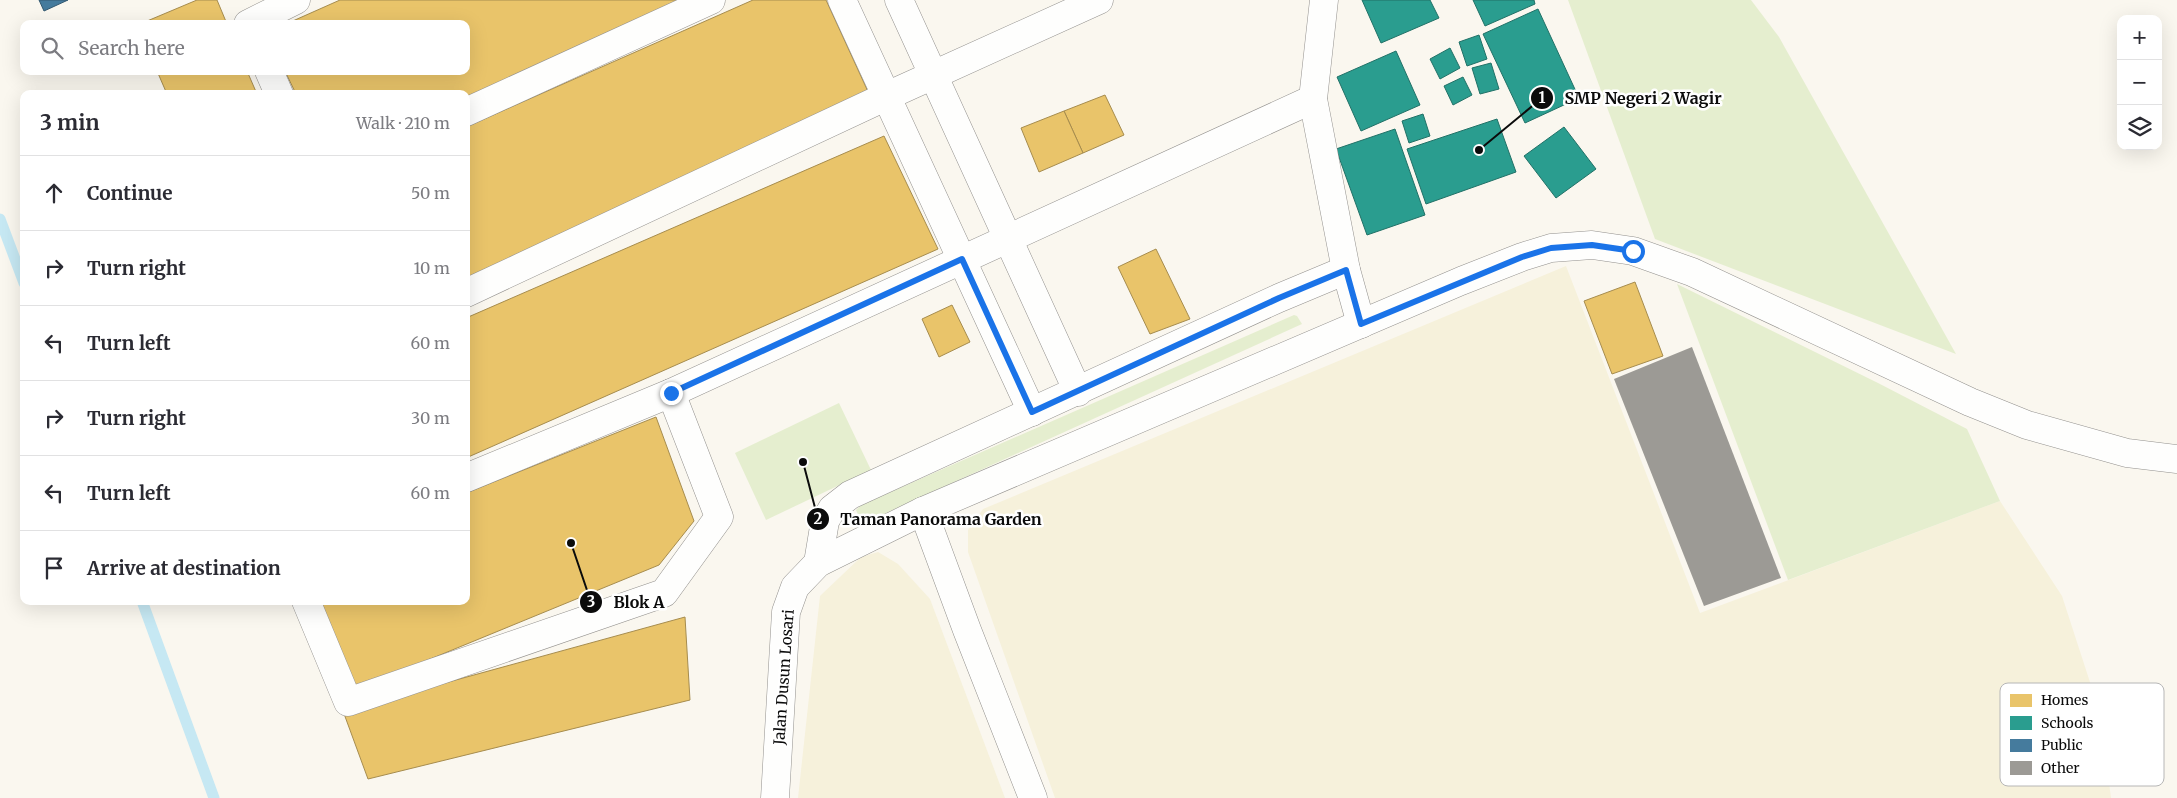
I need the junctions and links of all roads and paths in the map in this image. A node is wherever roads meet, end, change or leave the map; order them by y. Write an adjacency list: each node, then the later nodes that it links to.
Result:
1 (296, 0): 7 (street)
2 (711, 0): 13 (street)
3 (842, 0): 11 (street)
4 (899, 0): 9 (street)
5 (1099, 0): 9 (street)
6 (1324, 0): 12 (street)
7 (256, 20)
8 (271, 75): 10 (street)
9 (934, 75): 11 (street); 14 (street)
10 (277, 90)
11 (887, 96): 15 (street); 17 (street)
12 (1313, 99): 14 (street); 16 (street)
13 (470, 110)
14 (1009, 238): 15 (street); 19 (street)
15 (962, 259): 20 (street); 21 (street)
16 (1346, 270): 18 (street); 19 (street)
17 (470, 291)
18 (1361, 324): 22 (street, Jalan Dusun Losari); 24 (street, Jalan Dusun Losari)
19 (1078, 392): 21 (street)
20 (671, 393): 23 (street); 26 (street)
21 (1032, 412): 25 (street)
22 (2177, 459)
23 (470, 476)
24 (923, 512): 25 (street, Jalan Dusun Losari); 28 (street)
25 (818, 563): 27 (street, Jalan Dusun Losari)
26 (308, 605)
27 (775, 798)
28 (1033, 798)

